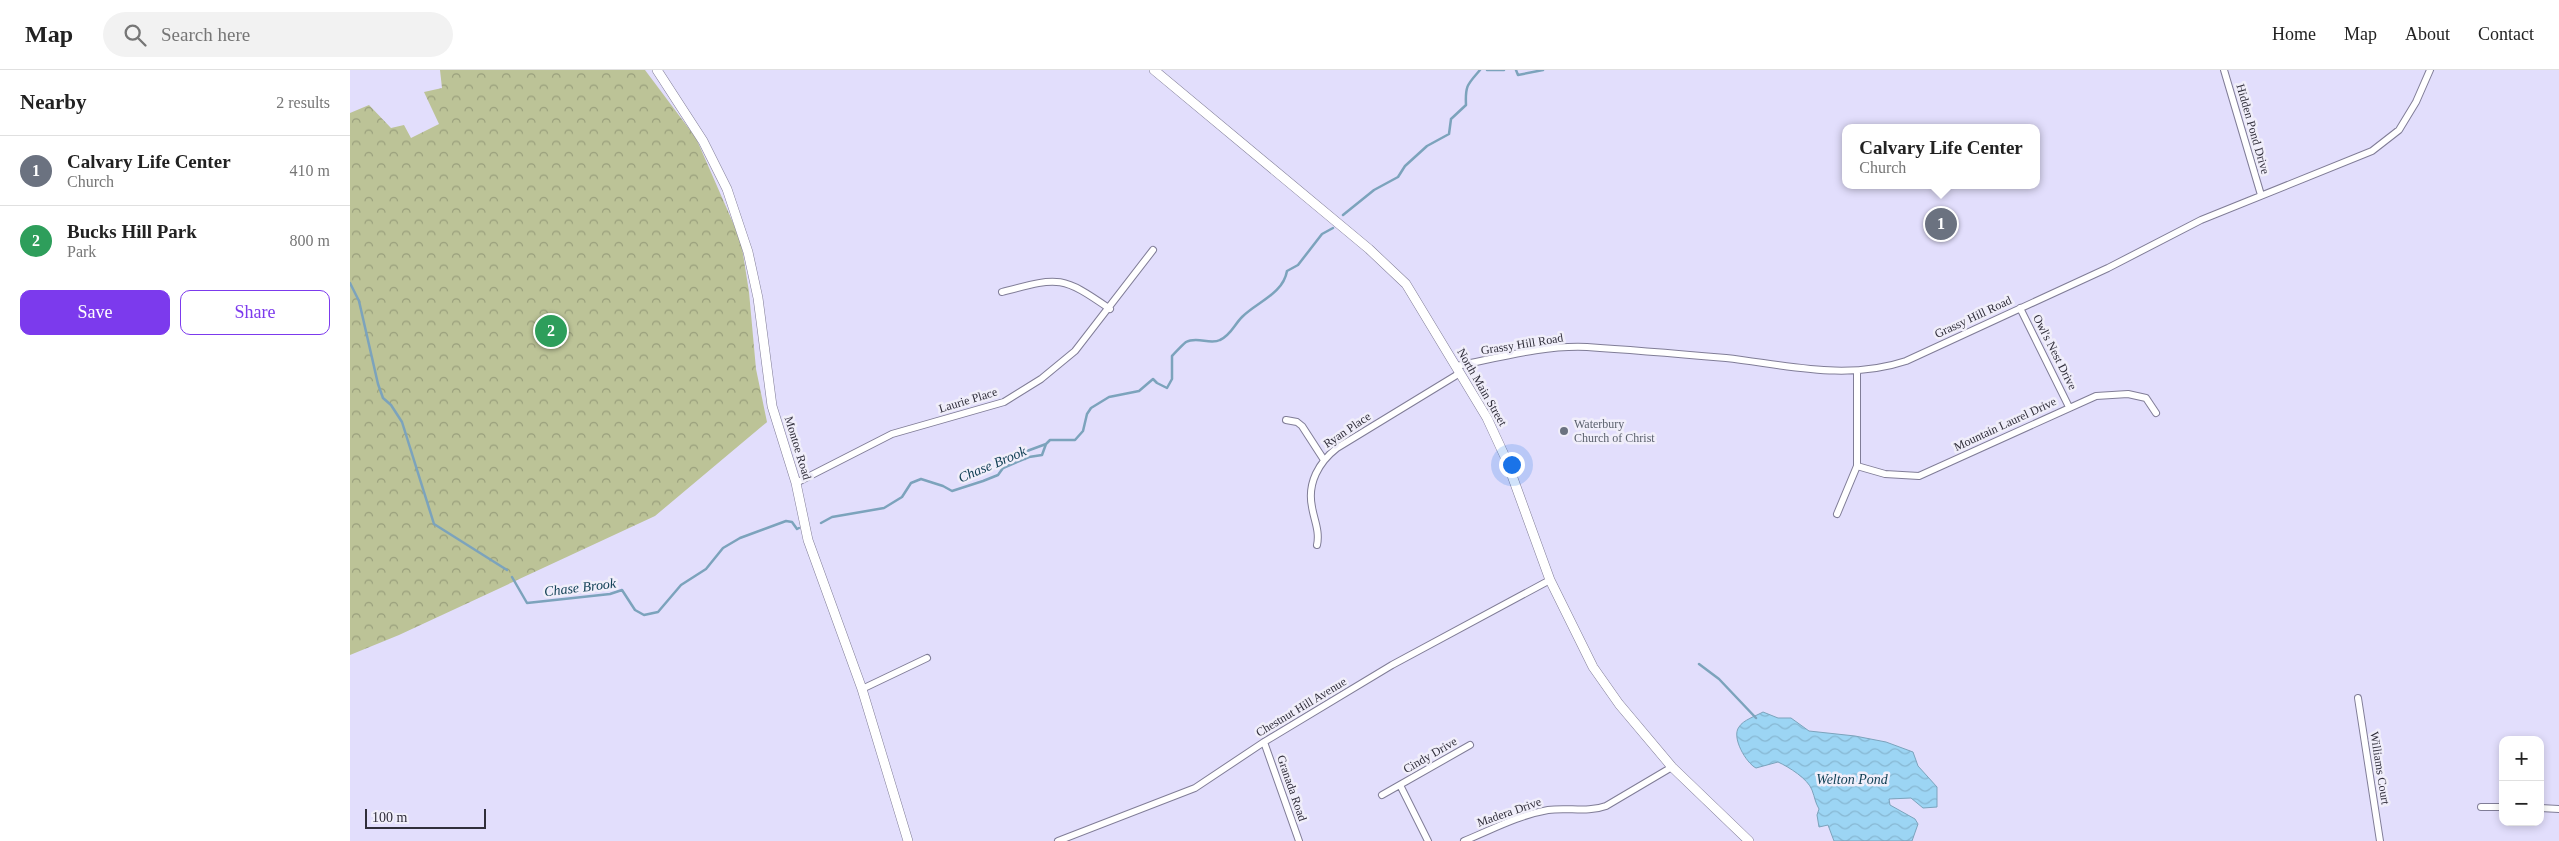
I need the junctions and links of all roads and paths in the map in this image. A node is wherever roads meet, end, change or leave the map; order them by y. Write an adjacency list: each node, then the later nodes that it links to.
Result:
1 (657, 70): 17 (main road, Montoe Road)
2 (1154, 70): 10 (main road, North Main Street)
3 (2224, 70): 5 (street, Hidden Pond Drive)
4 (2430, 70): 5 (street, Grassy Hill Road)
5 (2261, 195): 8 (street, Grassy Hill Road)
6 (1153, 250): 9 (street, Laurie Place)
7 (1002, 292): 9 (street)
8 (2020, 308): 11 (street, Grassy Hill Road); 12 (street, Owl's Nest Drive)
9 (1110, 309): 17 (street, Laurie Place)
10 (1458, 370): 11 (street, Grassy Hill Road); 15 (street, Ryan Place); 20 (main road, North Main Street)
11 (1857, 372): 16 (street)
12 (2070, 407): 13 (street, Mountain Laurel Drive); 16 (street, Mountain Laurel Drive)
13 (2156, 412)
14 (1286, 420): 15 (street)
15 (1324, 460): 19 (street, Ryan Place)
16 (1857, 466): 18 (street)
17 (796, 483): 22 (main road, Montoe Road)
18 (1837, 514)
19 (1317, 545)
20 (1550, 580): 24 (street, Chestnut Hill Avenue); 26 (main road, North Main Street)
21 (927, 658): 22 (street)
22 (862, 689): 33 (main road, Montoe Road)
23 (2358, 698): 39 (street, Williams Court)
24 (1264, 742): 34 (street, Chestnut Hill Avenue); 35 (street, Granada Road)
25 (1470, 745): 27 (street, Cindy Drive)
26 (1672, 767): 37 (street, Madera Drive); 38 (main road, North Main Street)
27 (1400, 785): 28 (street, Cindy Drive); 36 (street, Cindy Drive)
28 (1382, 795)
29 (2481, 807): 30 (street)
30 (2499, 807)
31 (2544, 808): 32 (street)
32 (2559, 809)
33 (908, 841)
34 (1058, 841)
35 (1299, 841)
36 (1428, 841)
37 (1465, 841)
38 (1749, 841)
39 (2380, 841)

